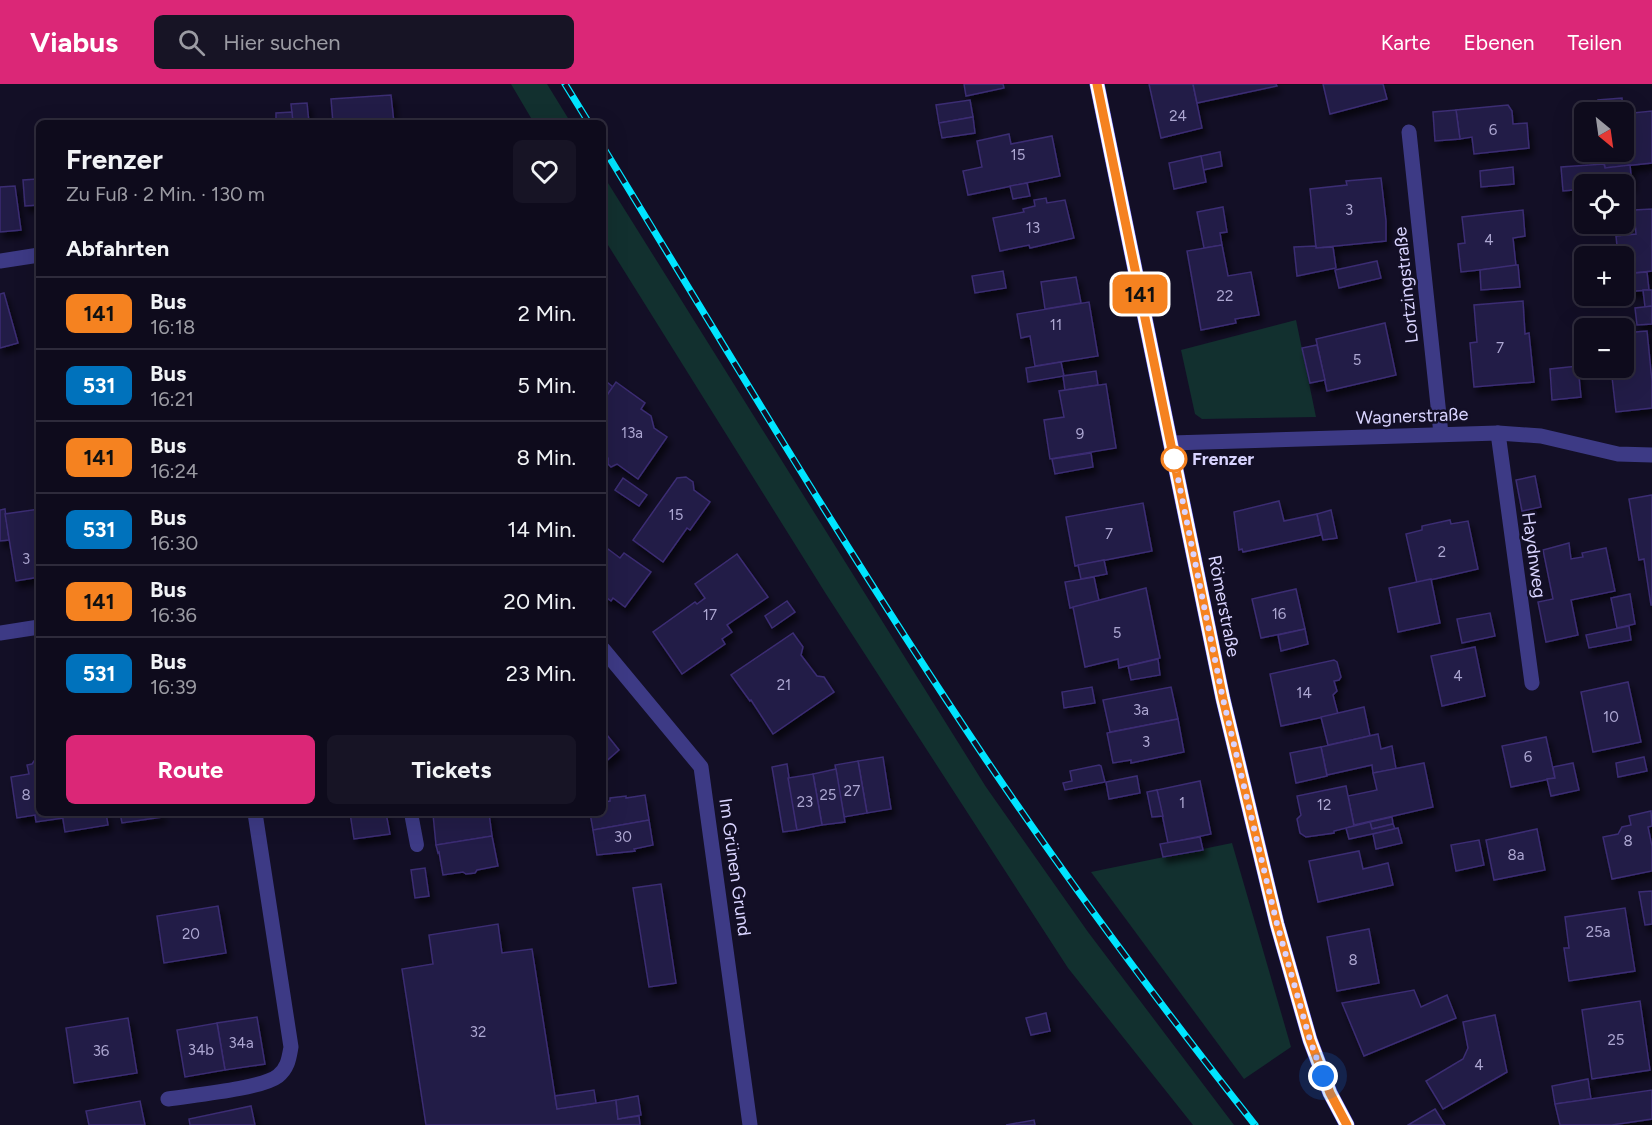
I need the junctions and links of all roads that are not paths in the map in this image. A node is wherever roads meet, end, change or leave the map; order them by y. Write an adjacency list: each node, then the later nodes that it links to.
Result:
1 (1097, 84): 7 (street, Römerstraße)
2 (1409, 132): 6 (street, Lortzingstraße)
3 (36, 255): 4 (street)
4 (0, 261)
5 (1498, 433): 6 (street, Wagnerstraße); 8 (street, Wagnerstraße); 12 (street, Haydnweg)
6 (1441, 434): 7 (street, Wagnerstraße)
7 (1171, 443): 18 (street, Römerstraße)
8 (1652, 455)
9 (36, 627): 10 (street)
10 (0, 633)
11 (606, 653): 17 (street, Im Grünen Grund)
12 (1532, 683)
13 (255, 816): 16 (street)
14 (412, 816): 15 (lane)
15 (417, 845)
16 (168, 1099)
17 (750, 1125)
18 (1347, 1125)

